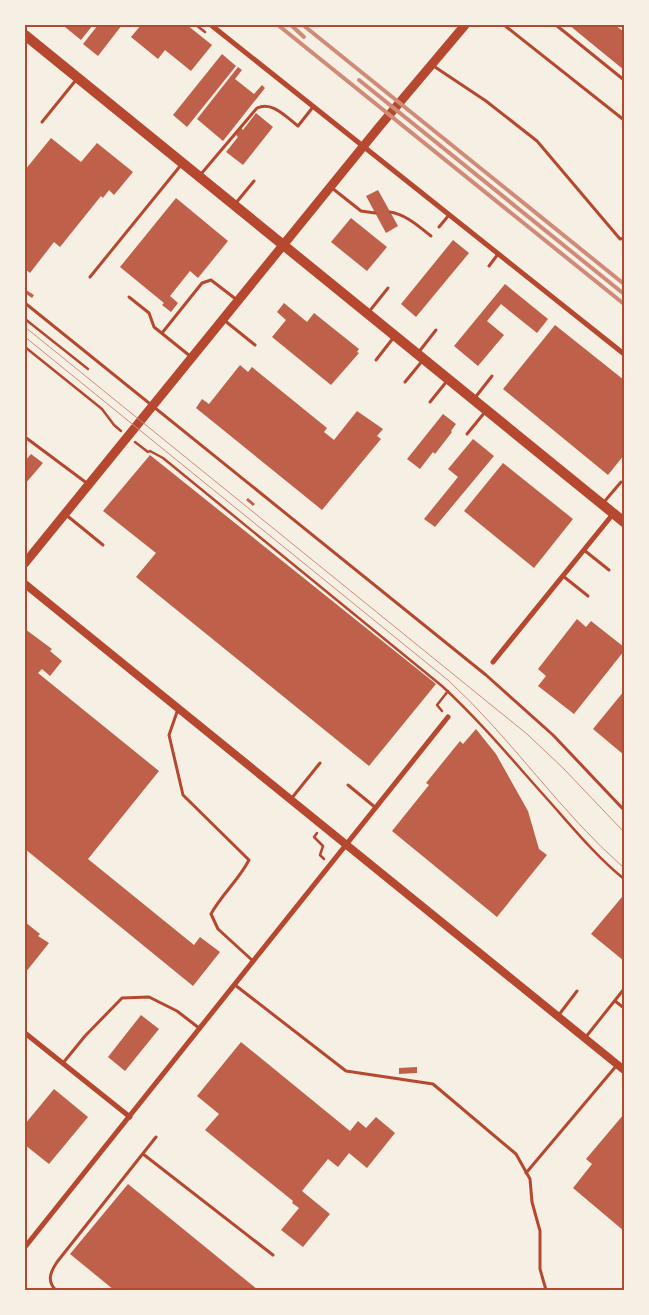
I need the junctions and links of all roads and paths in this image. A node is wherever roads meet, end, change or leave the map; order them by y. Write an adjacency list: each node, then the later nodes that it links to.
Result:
1 (211, 25): 9 (street)
2 (465, 25): 6 (main road)
3 (504, 25): 10 (lane)
4 (556, 25): 8 (lane)
5 (25, 35): 7 (main road)
6 (431, 65): 12 (main road); 23 (lane)
7 (78, 78): 11 (lane); 13 (main road)
8 (624, 80)
9 (313, 107): 12 (street); 14 (lane)
10 (624, 120)
11 (42, 122)
12 (363, 147): 16 (main road); 20 (street)
13 (183, 162): 14 (main road); 27 (lane)
14 (200, 176): 17 (main road)
15 (254, 181): 17 (lane)
16 (330, 187): 18 (lane); 24 (main road)
17 (234, 204): 24 (main road)
18 (375, 212)
19 (390, 212): 22 (lane)
20 (449, 215): 21 (lane); 25 (street)
21 (439, 227)
22 (431, 236)
23 (624, 238)
24 (284, 244): 30 (main road); 32 (main road)
25 (498, 254): 26 (lane); 40 (street)
26 (489, 266)
27 (90, 277)
28 (388, 288): 32 (lane)
29 (129, 298): 36 (lane)
30 (239, 301): 34 (main road); 36 (lane)
31 (25, 303): 50 (lane)
32 (368, 312): 37 (main road)
33 (25, 319): 44 (path)
34 (223, 320): 38 (lane); 42 (main road)
35 (436, 330): 41 (lane)
36 (162, 333): 42 (lane)
37 (396, 335): 41 (main road); 43 (lane)
38 (255, 345)
39 (25, 347): 52 (path)
40 (624, 354)
41 (421, 356): 46 (main road); 47 (lane)
42 (192, 358): 50 (main road)
43 (376, 360)
44 (88, 369)
45 (492, 376): 48 (lane)
46 (449, 379): 48 (main road); 49 (lane)
47 (405, 382)
48 (474, 399): 51 (main road)
49 (430, 402)
50 (153, 406): 57 (main road); 77 (lane)
51 (487, 410): 53 (lane); 58 (main road)
52 (117, 427)
53 (467, 434)
54 (25, 437): 57 (lane)
55 (143, 448): 70 (path)
56 (622, 482): 58 (lane)
57 (89, 484): 59 (main road)
58 (602, 505): 60 (main road)
59 (65, 514): 62 (lane); 64 (main road)
60 (613, 514): 61 (main road); 63 (street)
61 (624, 522)
62 (103, 545)
63 (584, 550): 65 (lane); 66 (street)
64 (25, 563)
65 (609, 570)
66 (563, 576): 68 (lane); 69 (street)
67 (25, 584): 71 (street)
68 (588, 596)
69 (493, 662)
70 (448, 691): 72 (path); 81 (path)
71 (178, 708): 75 (street); 82 (lane)
72 (448, 717): 76 (street)
73 (320, 762): 75 (lane)
74 (348, 785): 76 (lane)
75 (290, 800): 79 (street)
76 (376, 808): 79 (street)
77 (624, 810)
78 (318, 833): 80 (path)
79 (346, 845): 82 (street); 88 (street)
80 (325, 859)
81 (624, 878)
82 (254, 961): 83 (street)
83 (235, 985): 89 (street); 98 (lane)
84 (624, 989): 86 (lane)
85 (577, 991): 88 (lane)
86 (615, 1001): 87 (lane); 91 (lane)
87 (624, 1008)
88 (557, 1016): 91 (street)
89 (200, 1029): 92 (lane); 95 (street)
90 (25, 1033): 92 (street)
91 (585, 1038): 93 (street)
92 (63, 1063): 95 (street)
93 (617, 1065): 94 (street); 98 (lane)
94 (624, 1070)
95 (130, 1117): 99 (street)
96 (156, 1137): 97 (lane)
97 (143, 1154): 100 (lane); 101 (lane)
98 (526, 1173): 102 (lane)
99 (25, 1247)
100 (273, 1255)
101 (56, 1290)
102 (546, 1290)

